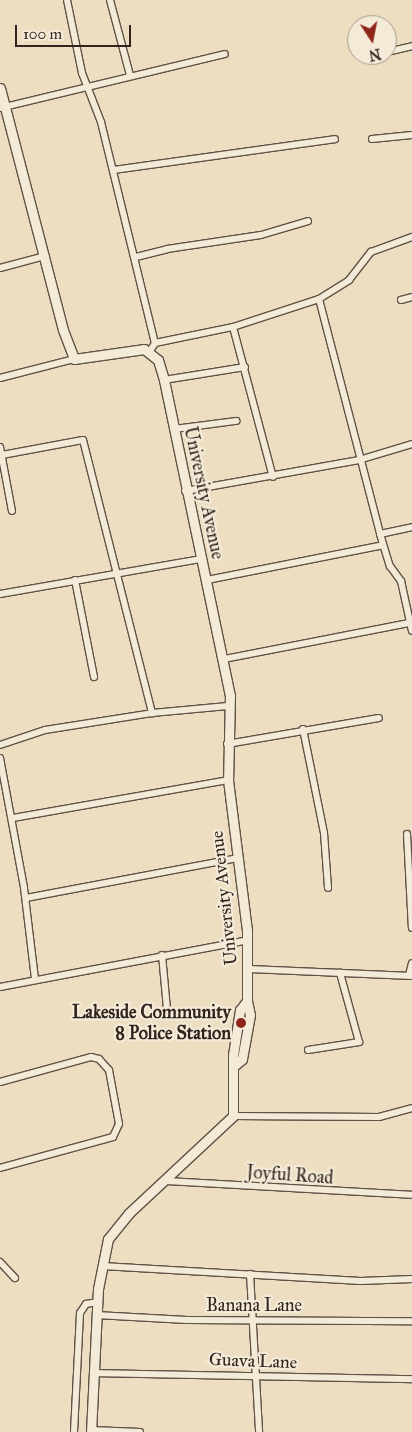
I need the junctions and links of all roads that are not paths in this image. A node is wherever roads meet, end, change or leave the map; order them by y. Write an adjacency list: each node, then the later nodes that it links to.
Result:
1 (67, 0): 7 (street)
2 (110, 0): 6 (street)
3 (412, 46): 4 (street)
4 (397, 50)
5 (225, 54): 6 (street)
6 (130, 75): 7 (street)
7 (89, 86): 9 (street); 13 (street)
8 (0, 88): 9 (street)
9 (2, 108): 16 (street)
10 (412, 135): 12 (street)
11 (335, 138): 13 (street)
12 (372, 139)
13 (113, 170): 17 (street)
14 (308, 221): 17 (street)
15 (412, 238): 20 (street)
16 (45, 256): 18 (street); 25 (street)
17 (136, 257): 23 (street)
18 (0, 268)
19 (412, 297): 21 (street)
20 (319, 299): 22 (street); 34 (street)
21 (401, 300)
22 (233, 327): 23 (street); 26 (street)
23 (155, 343): 24 (street)
24 (150, 351): 25 (street); 28 (street, University Avenue)
25 (74, 359): 27 (street)
26 (245, 367): 28 (street); 35 (street)
27 (0, 378)
28 (164, 380): 30 (street, University Avenue)
29 (236, 421): 30 (street)
30 (174, 429): 36 (street, University Avenue)
31 (412, 444): 34 (street)
32 (0, 447): 33 (street)
33 (2, 455): 37 (street); 42 (street)
34 (359, 460): 35 (street); 39 (street)
35 (274, 477): 36 (street)
36 (185, 491): 41 (street, University Avenue)
37 (12, 511)
38 (412, 527): 39 (street)
39 (380, 534): 40 (street)
40 (383, 545): 44 (street); 46 (street)
41 (200, 559): 42 (street); 44 (street, University Avenue)
42 (116, 573): 43 (street); 51 (street)
43 (75, 580): 45 (street); 49 (street)
44 (207, 580): 48 (street, University Avenue)
45 (0, 594)
46 (409, 623): 47 (street); 48 (street)
47 (412, 632)
48 (224, 659): 50 (street, University Avenue)
49 (94, 677)
50 (228, 706): 51 (street); 54 (street, University Avenue)
51 (152, 713): 55 (street)
52 (379, 718): 53 (street)
53 (304, 730): 54 (street); 61 (street)
54 (227, 744): 57 (street, University Avenue)
55 (0, 745)
56 (0, 758): 58 (street)
57 (228, 780): 58 (street); 60 (street, University Avenue)
58 (13, 818): 62 (street)
59 (407, 834): 63 (street)
60 (237, 858): 62 (street); 64 (street, University Avenue)
61 (328, 888)
62 (26, 898): 70 (street)
63 (412, 928)
64 (248, 940): 65 (street); 67 (street, University Avenue)
65 (162, 955): 70 (street); 72 (street)
66 (412, 963): 69 (street)
67 (249, 969): 68 (street); 76 (street, University Avenue)
68 (340, 974): 69 (street); 73 (street)
69 (411, 976)
70 (35, 979): 71 (street)
71 (0, 987)
72 (167, 1009)
73 (308, 1050)
74 (0, 1082): 77 (street)
75 (412, 1108): 76 (street)
76 (233, 1116): 78 (street)
77 (0, 1168)
78 (165, 1181): 79 (street, Joyful Road); 81 (street)
79 (412, 1195)
80 (0, 1262): 83 (street)
81 (102, 1266): 82 (street); 85 (street)
82 (250, 1274): 84 (street); 87 (street)
83 (15, 1278)
84 (412, 1279)
85 (97, 1302): 86 (street); 93 (street)
86 (96, 1315): 87 (street, Banana Lane); 89 (street)
87 (253, 1321): 88 (street, Banana Lane); 90 (street)
88 (412, 1321)
89 (94, 1373): 90 (street, Guava Lane); 92 (street)
90 (256, 1376): 91 (street, Guava Lane); 95 (street)
91 (412, 1379)
92 (91, 1431): 94 (street)
93 (74, 1432)
94 (140, 1432)
95 (259, 1432)

